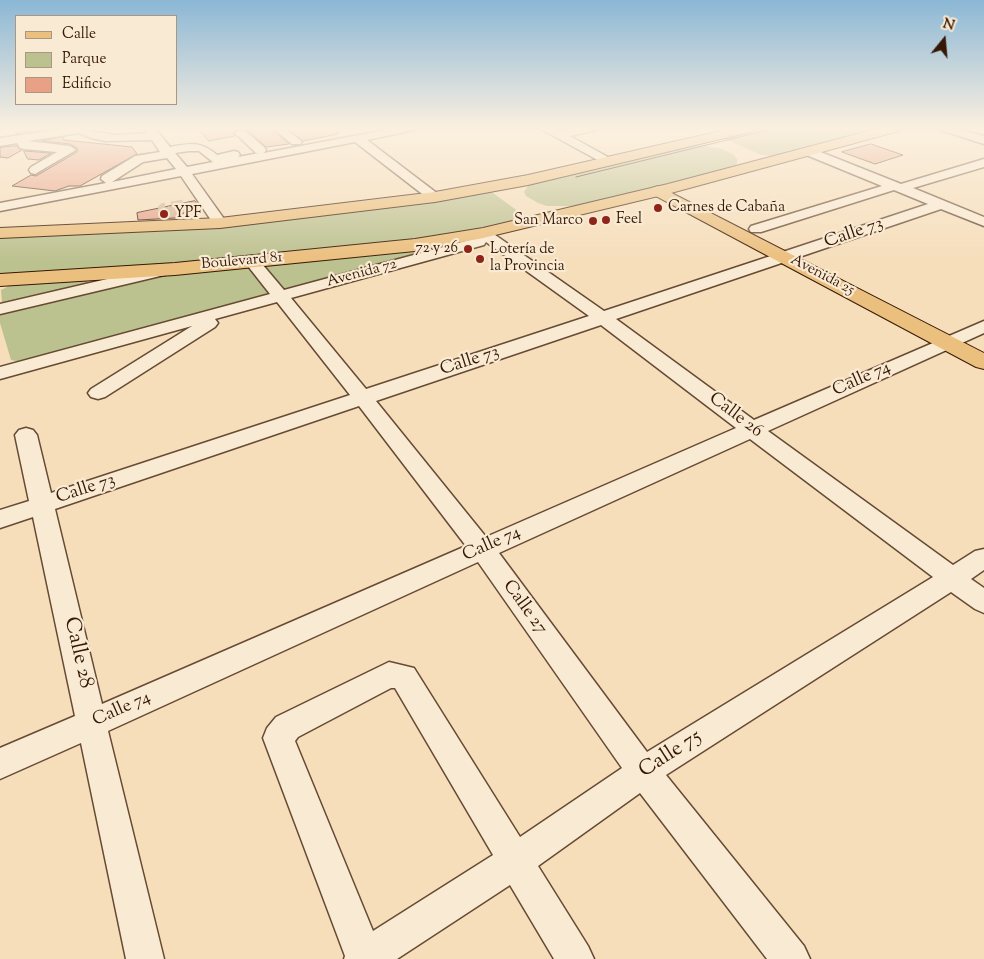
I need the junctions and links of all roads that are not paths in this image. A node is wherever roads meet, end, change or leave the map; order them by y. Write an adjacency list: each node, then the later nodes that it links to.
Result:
1 (118, 173): 8 (street)
2 (185, 173): 14 (street); 18 (street)
3 (405, 173): 13 (street)
4 (559, 173): 9 (main road, Avenida 72)
5 (690, 173): 11 (main road, Avenida 72)
6 (862, 173): 10 (street)
7 (949, 173): 10 (street)
8 (107, 180)
9 (528, 180): 12 (main road, Avenida 72); 17 (main road)
10 (897, 187): 16 (street); 21 (street)
11 (665, 189): 17 (main road, Avenida 72); 21 (main road, Avenida 25); 24 (main road, Avenida 25)
12 (478, 190): 13 (main road, Avenida 72); 17 (main road)
13 (435, 197): 20 (main road)
14 (205, 201): 15 (street); 20 (street)
15 (186, 205)
16 (940, 205): 19 (street); 24 (street, Calle 73)
17 (522, 207): 23 (main road, Avenida 72)
18 (0, 208)
19 (984, 222)
20 (220, 223): 22 (main road)
21 (756, 229): 24 (main road, Avenida 25)
22 (0, 233)
23 (483, 234): 25 (main road, Boulevard 81); 28 (street, Avenida 72); 31 (street, Calle 26)
24 (793, 254): 31 (street, Calle 73); 33 (main road, Avenida 25)
25 (252, 261): 26 (main road, Boulevard 81); 28 (street, Calle 27)
26 (175, 269): 27 (main road, Boulevard 81); 29 (street)
27 (0, 280)
28 (280, 296): 30 (street, Avenida 72); 38 (street, Calle 27)
29 (0, 309)
30 (231, 309): 36 (street, Avenida 72); 37 (street)
31 (603, 318): 38 (street, Calle 73); 39 (street, Calle 26)
32 (984, 326): 33 (street, Calle 74)
33 (954, 339): 34 (main road, Avenida 25); 35 (main road, Avenida 25); 39 (street, Calle 74)
34 (984, 347)
35 (984, 362)
36 (0, 371)
37 (98, 393)
38 (364, 398): 41 (street, Calle 73); 43 (street, Calle 27)
39 (752, 429): 43 (street, Calle 74); 45 (street, Calle 26)
40 (26, 434): 41 (street, Calle 28)
41 (43, 504): 42 (street, Calle 73); 47 (street, Calle 28)
42 (0, 519)
43 (482, 549): 47 (street, Calle 74); 49 (street, Calle 27)
44 (984, 558): 45 (street, Calle 75)
45 (951, 578): 46 (street, Calle 26); 49 (street, Calle 75)
46 (984, 602)
47 (92, 723): 48 (street, Calle 74); 51 (street, Calle 28)
48 (0, 764)
49 (643, 772): 50 (street, Calle 75); 54 (street, Calle 27)
50 (516, 861): 52 (street, Calle 75); 52 (street); 53 (street)
51 (145, 959)
52 (364, 959)
53 (575, 959)
54 (791, 959)

